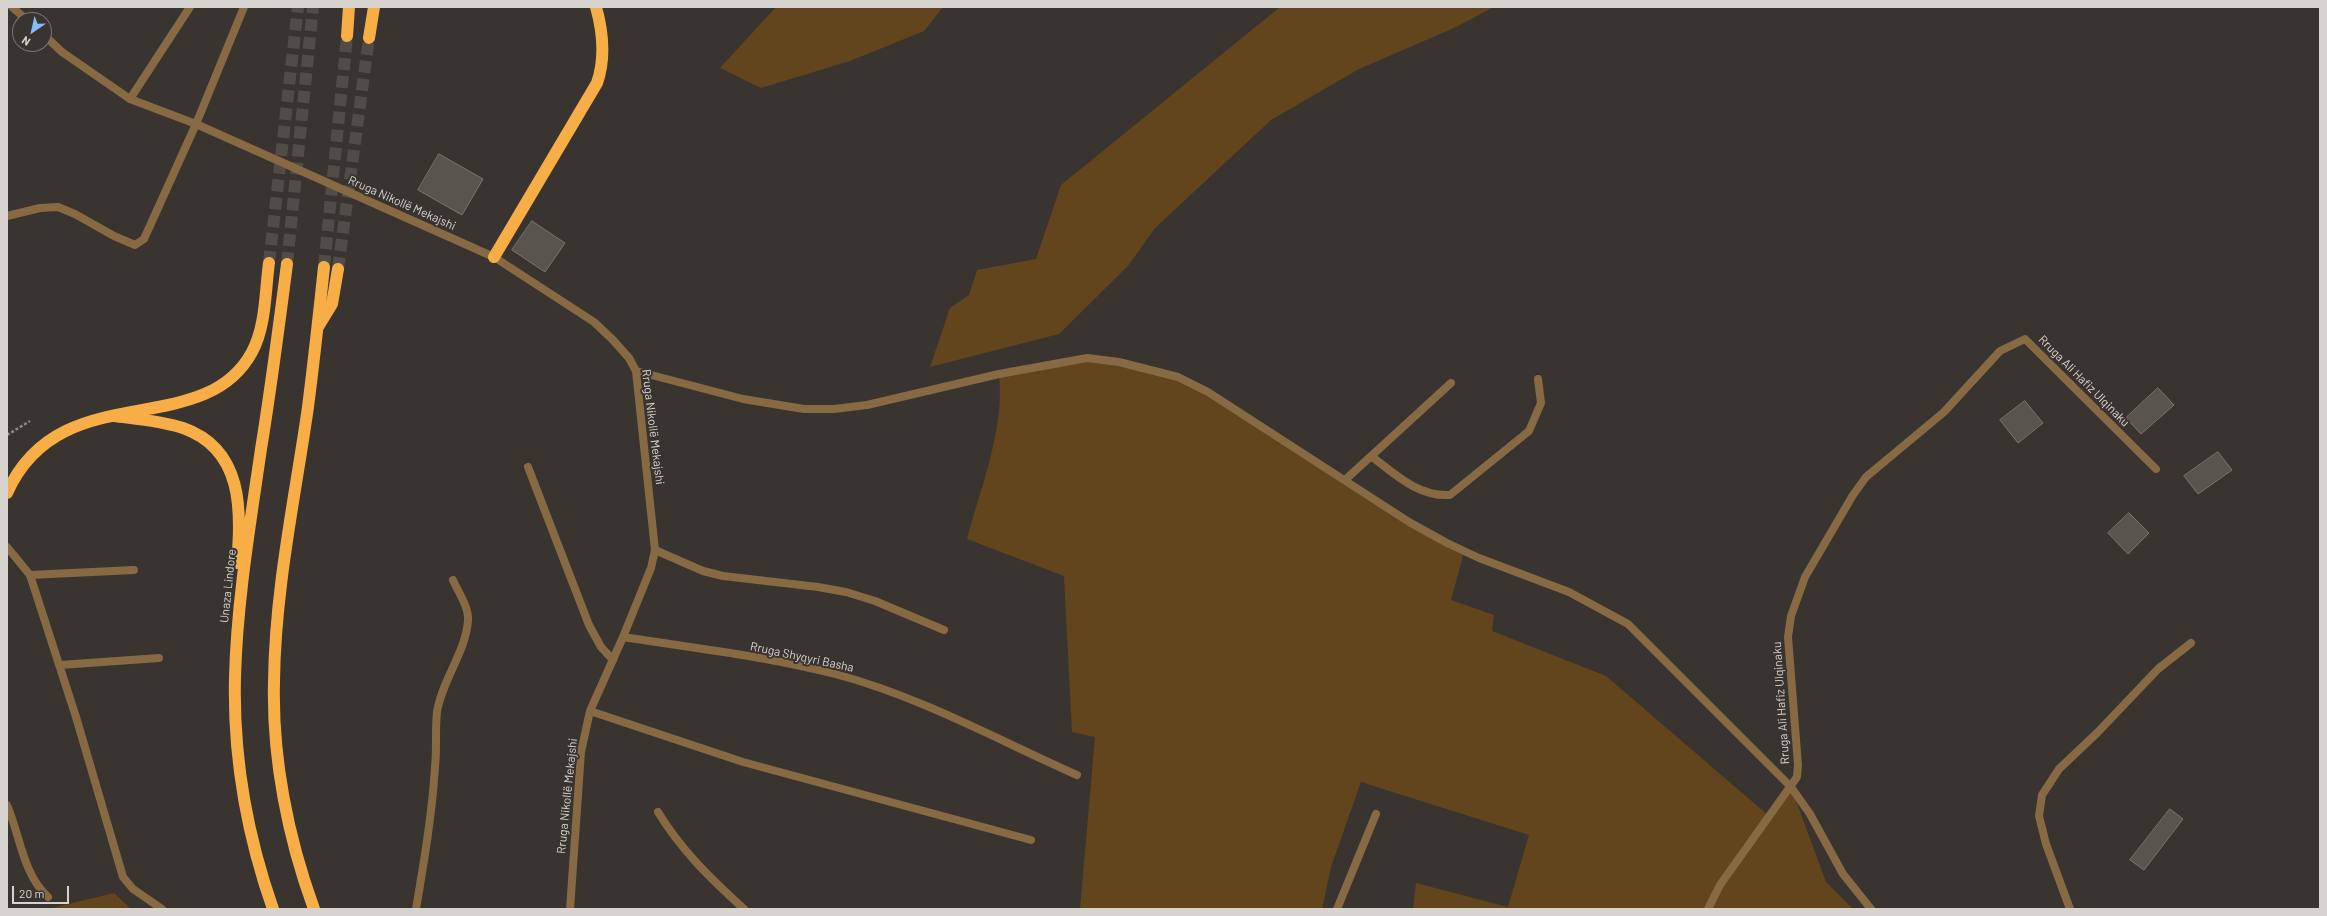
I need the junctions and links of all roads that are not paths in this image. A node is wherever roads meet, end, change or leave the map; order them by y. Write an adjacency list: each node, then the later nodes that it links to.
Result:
1 (190, 7): 9 (street)
2 (244, 7): 10 (street)
3 (349, 7): 6 (highway)
4 (374, 7): 7 (highway)
5 (596, 7): 12 (highway)
6 (347, 36)
7 (368, 38)
8 (52, 43): 9 (street, Rruga Nikollë Mekajshi)
9 (130, 99): 10 (street, Rruga Nikollë Mekajshi)
10 (196, 124): 11 (street); 12 (street, Rruga Nikollë Mekajshi)
11 (7, 216)
12 (494, 257): 18 (street, Rruga Nikollë Mekajshi)
13 (269, 263): 21 (highway)
14 (287, 264): 48 (highway, Unaza Lindore)
15 (324, 267): 17 (highway)
16 (338, 269): 17 (highway)
17 (317, 328): 49 (highway)
18 (636, 371): 25 (street); 28 (street, Rruga Nikollë Mekajshi)
19 (1538, 379): 22 (street)
20 (1451, 384): 22 (street)
21 (114, 416): 26 (highway); 47 (highway)
22 (1371, 456): 25 (street)
23 (528, 467): 36 (street)
24 (2156, 469): 40 (street, Rruga Ali Hafiz Ulqinaku)
25 (1345, 480): 40 (street)
26 (7, 493)
27 (7, 547): 30 (street)
28 (655, 550): 32 (street); 33 (street, Rruga Nikollë Mekajshi)
29 (134, 570): 30 (street)
30 (30, 575): 37 (street)
31 (453, 580): 50 (street)
32 (944, 630)
33 (623, 637): 36 (street, Rruga Nikollë Mekajshi); 39 (street, Rruga Shyqyri Basha)
34 (2191, 643): 56 (street)
35 (159, 658): 37 (street)
36 (613, 660): 38 (street, Rruga Nikollë Mekajshi)
37 (60, 665): 46 (street)
38 (590, 712): 44 (street); 51 (street, Rruga Nikollë Mekajshi)
39 (1077, 776)
40 (1791, 787): 54 (street, Rruga Ali Hafiz Ulqinaku); 55 (street)
41 (7, 805): 45 (street)
42 (658, 812): 52 (street)
43 (1376, 814): 53 (street)
44 (1031, 840)
45 (48, 897)
46 (162, 909)
47 (265, 909)
48 (273, 909)
49 (314, 909)
50 (416, 909)
51 (570, 909)
52 (744, 909)
53 (1336, 909)
54 (1708, 909)
55 (1871, 909)
56 (2070, 909)

